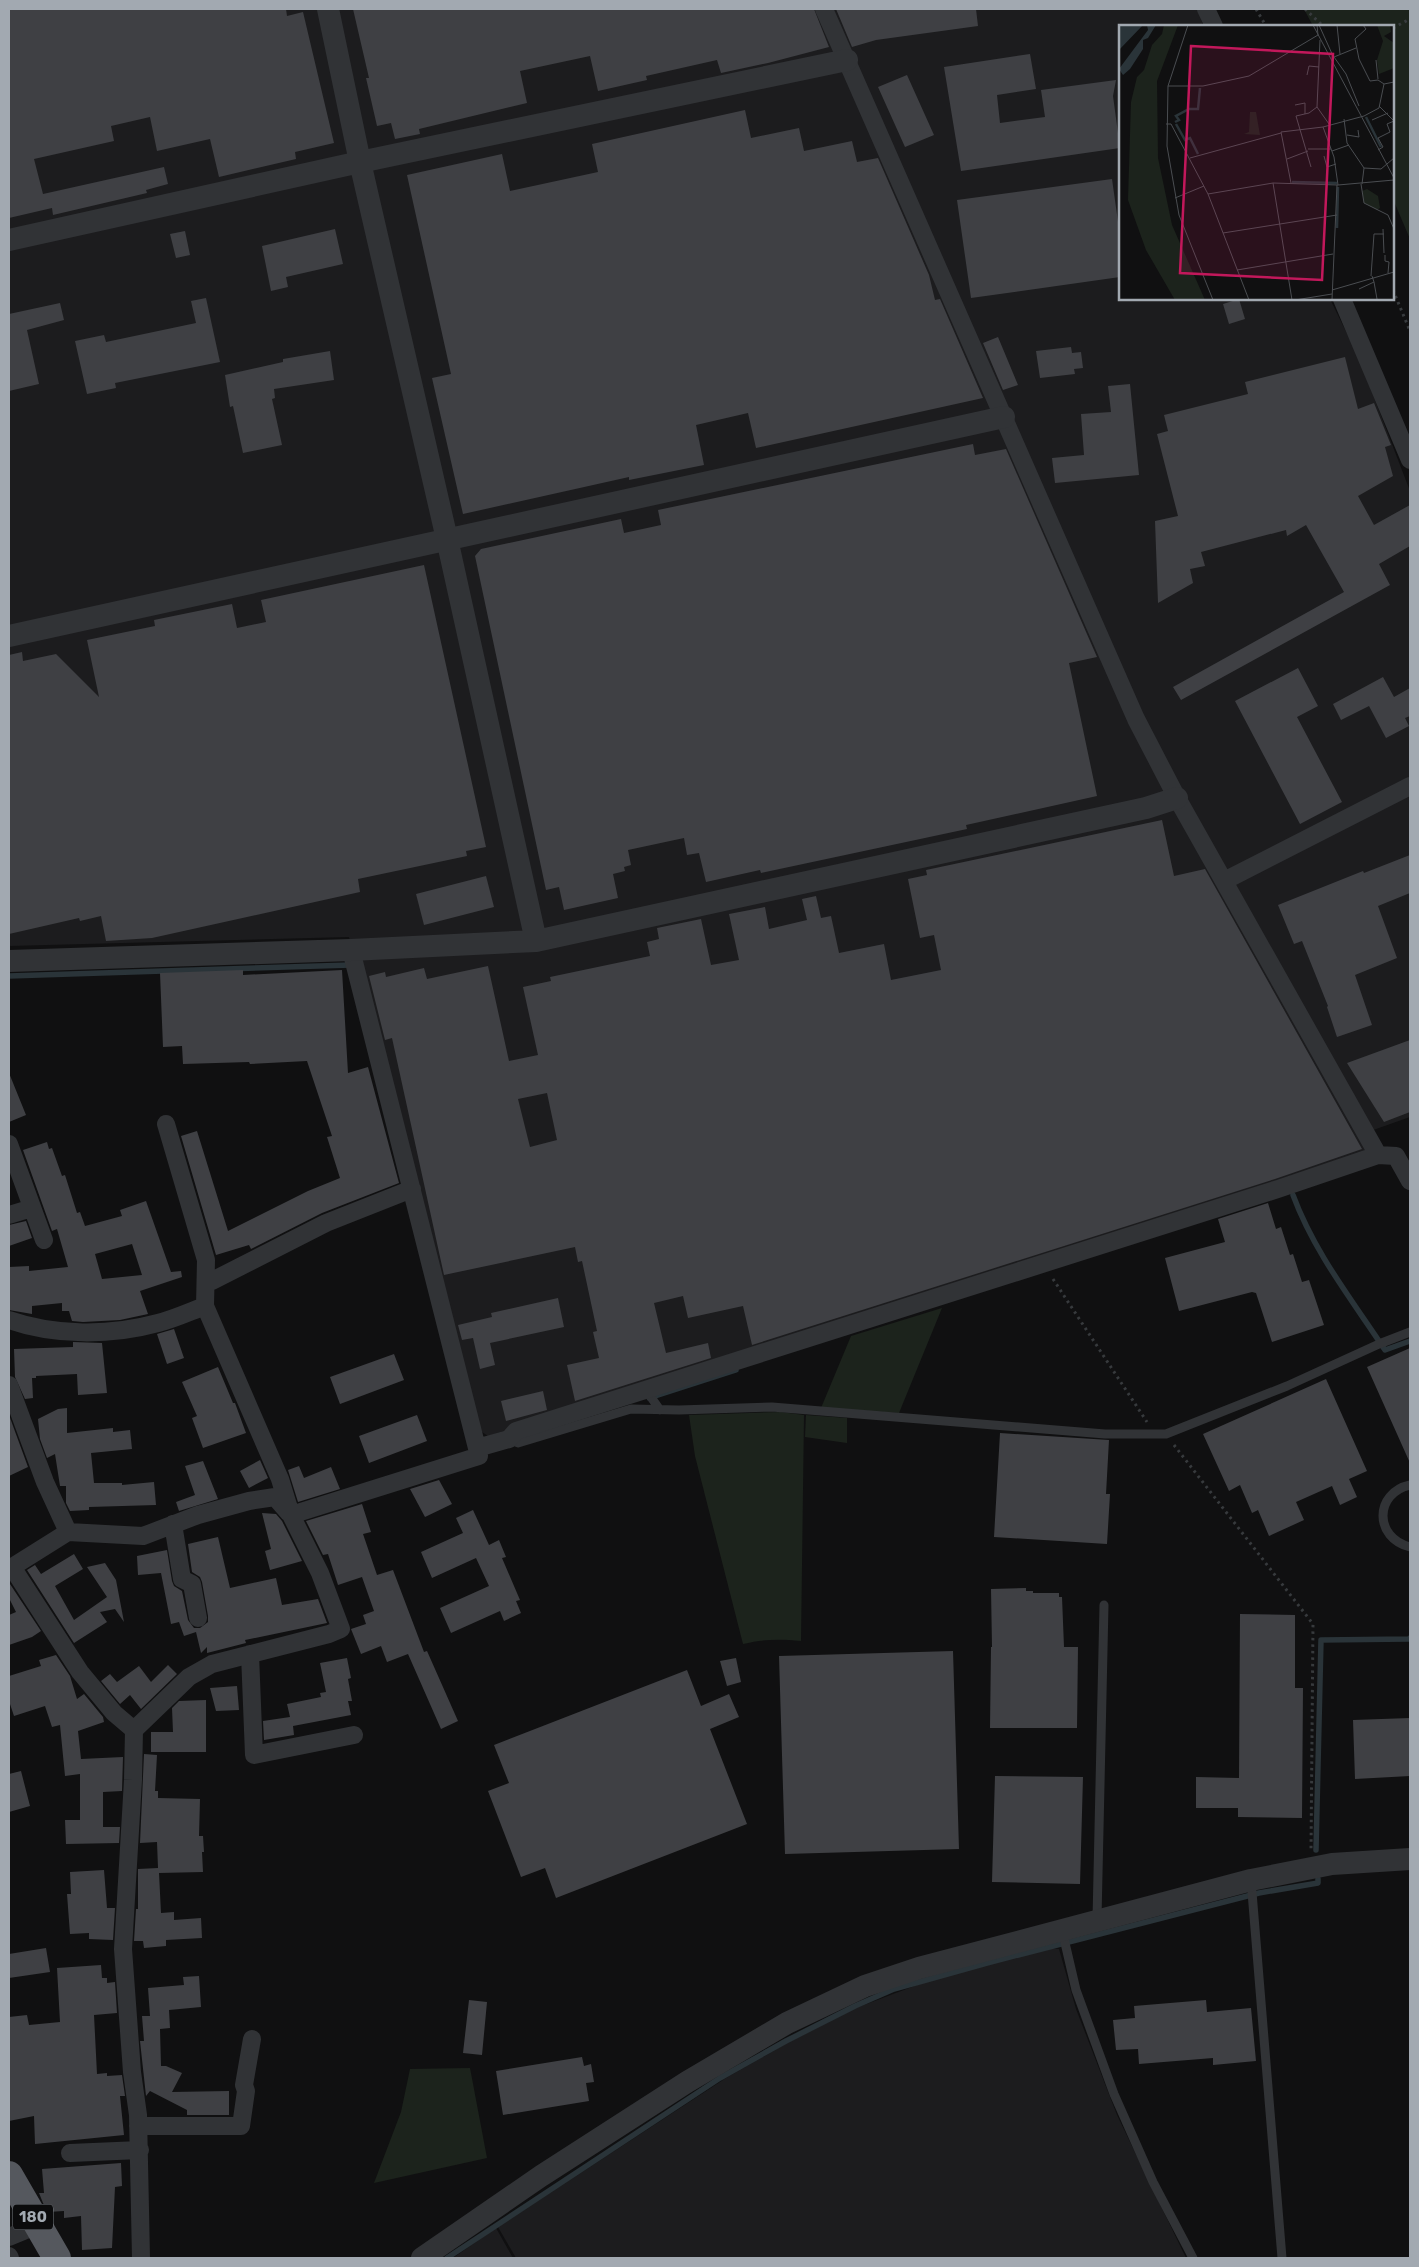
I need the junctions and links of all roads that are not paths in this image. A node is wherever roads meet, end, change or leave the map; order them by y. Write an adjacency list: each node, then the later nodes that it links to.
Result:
1 (328, 9): 6 (street)
2 (824, 9): 5 (street)
3 (1206, 9): 4 (street)
4 (1214, 25)
5 (848, 60): 6 (street); 9 (street)
6 (360, 162): 7 (street); 11 (street)
7 (9, 240)
8 (1342, 300): 10 (street)
9 (1004, 417): 11 (street); 14 (street)
10 (1410, 460)
11 (447, 539): 12 (street); 16 (street)
12 (9, 636)
13 (1410, 786): 15 (street)
14 (1177, 798): 15 (street); 16 (street)
15 (1224, 881): 21 (street)
16 (536, 941): 17 (street)
17 (351, 950): 18 (street); 23 (street)
18 (9, 961)
19 (166, 1124): 27 (street)
20 (9, 1144): 24 (street)
21 (1378, 1155): 22 (street); 32 (street)
22 (1410, 1181)
23 (407, 1191): 27 (street); 35 (street)
24 (32, 1208): 25 (street); 26 (street)
25 (9, 1215)
26 (44, 1240)
27 (206, 1281): 28 (street)
28 (205, 1306): 29 (street); 37 (street)
29 (9, 1320)
30 (1410, 1332): 33 (lane)
31 (9, 1385): 39 (street)
32 (649, 1395): 33 (lane); 34 (street)
33 (660, 1410): 34 (lane)
34 (509, 1439): 35 (street)
35 (477, 1448): 37 (street)
36 (1410, 1485): 40 (lane)
37 (291, 1515): 38 (street); 44 (street)
38 (173, 1524): 39 (street); 43 (street)
39 (68, 1532): 41 (street)
40 (1410, 1547)
41 (10, 1568): 45 (street)
42 (1104, 1605): 49 (lane)
43 (198, 1618)
44 (250, 1654): 45 (street); 46 (street)
45 (134, 1730): 52 (street)
46 (354, 1735)
47 (1410, 1859): 48 (street)
48 (1252, 1889): 49 (street); 62 (lane)
49 (1096, 1919): 50 (street)
50 (1064, 1937): 60 (street); 61 (lane)
51 (252, 2039): 52 (street)
52 (138, 2126): 53 (street)
53 (140, 2150): 54 (street); 59 (street)
54 (70, 2153)
55 (9, 2175): 56 (highway, 180)
56 (38, 2225): 57 (street); 58 (highway, 180)
57 (9, 2237)
58 (57, 2258)
59 (142, 2258)
60 (422, 2258)
61 (1193, 2258)
62 (1282, 2258)

